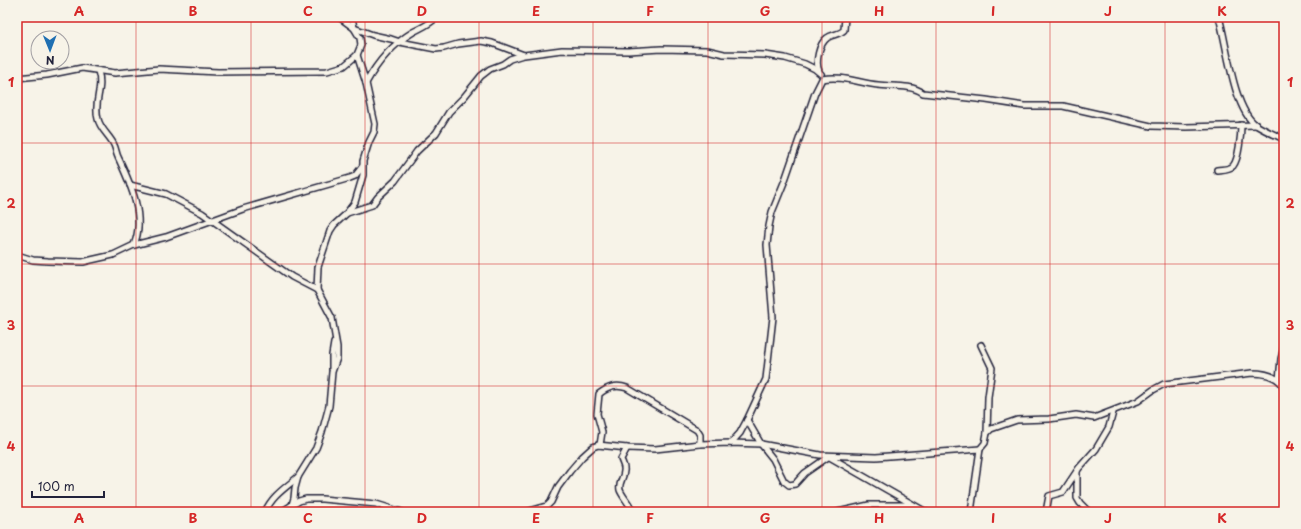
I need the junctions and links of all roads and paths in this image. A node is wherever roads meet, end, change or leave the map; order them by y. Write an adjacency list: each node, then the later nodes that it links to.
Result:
1 (339, 17): 6 (street)
2 (352, 17): 6 (street)
3 (436, 17): 7 (street)
4 (845, 17): 11 (street)
5 (1219, 17): 14 (street)
6 (354, 28): 7 (street); 8 (street)
7 (400, 42): 9 (street); 13 (street)
8 (357, 55): 10 (street); 13 (street)
9 (524, 55): 11 (street); 22 (street)
10 (98, 71): 12 (street); 21 (street)
11 (822, 77): 15 (street); 32 (street)
12 (17, 78)
13 (366, 83): 17 (street)
14 (1256, 124): 15 (street); 16 (street)
15 (1241, 125): 18 (street)
16 (1284, 139)
17 (363, 161): 19 (street); 20 (street)
18 (1218, 170)
19 (363, 175): 20 (street); 22 (street)
20 (355, 176): 23 (street)
21 (130, 185): 23 (street); 24 (street)
22 (346, 214): 26 (street)
23 (213, 220): 24 (street); 26 (street)
24 (134, 245): 25 (street)
25 (17, 255)
26 (317, 290): 43 (street)
27 (981, 345): 33 (street)
28 (1284, 347): 29 (street)
29 (1279, 380): 30 (street); 31 (street)
30 (1284, 387)
31 (1113, 412): 33 (street); 42 (street)
32 (747, 420): 34 (street); 36 (street)
33 (988, 433): 39 (street)
34 (731, 443): 35 (street); 36 (street)
35 (700, 444): 37 (street); 38 (street)
36 (761, 444): 40 (street); 41 (street)
37 (600, 445): 38 (street); 50 (street)
38 (627, 448): 51 (street)
39 (980, 449): 40 (street); 54 (street)
40 (820, 454): 41 (street)
41 (828, 456): 45 (street)
42 (1077, 471): 55 (street); 56 (street)
43 (298, 477): 44 (street); 46 (street)
44 (292, 505): 47 (street); 48 (street); 49 (street)
45 (913, 506): 52 (street); 53 (street)
46 (265, 512)
47 (281, 512)
48 (290, 512)
49 (402, 512)
50 (526, 512)
51 (633, 512)
52 (838, 512)
53 (926, 512)
54 (971, 512)
55 (1046, 512)
56 (1089, 512)

